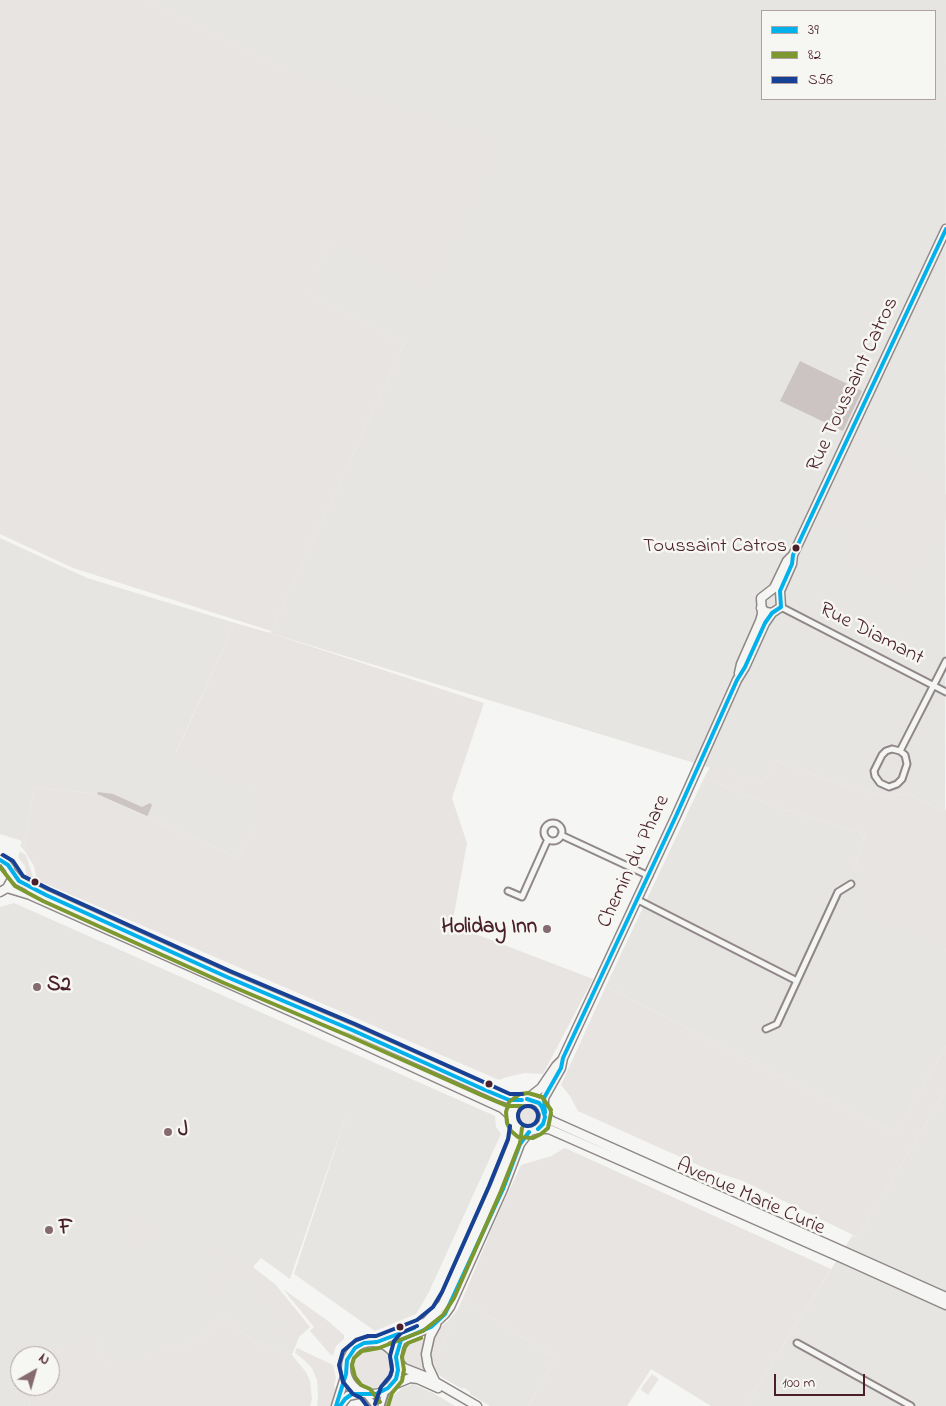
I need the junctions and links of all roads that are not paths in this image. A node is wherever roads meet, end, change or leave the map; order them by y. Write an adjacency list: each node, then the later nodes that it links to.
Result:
1 (946, 229): 2 (main road, Rue Toussaint Catros)
2 (794, 555): 3 (main road, Rue Toussaint Catros); 4 (main road, Rue Toussaint Catros)
3 (769, 592): 4 (main road); 6 (main road)
4 (780, 597): 5 (main road)
5 (781, 607): 7 (main road); 10 (street, Rue Diamant)
6 (761, 608): 7 (main road); 9 (main road, Chemin du Phare)
7 (772, 613): 9 (main road, Chemin du Phare)
8 (946, 661): 10 (street)
9 (737, 680): 17 (main road, Chemin du Phare)
10 (934, 686): 11 (street, Rue Diamant); 12 (street)
11 (946, 692)
12 (900, 751): 12 (street)
13 (561, 835): 14 (street); 14 (street); 17 (street)
14 (548, 839): 20 (street)
15 (0, 860): 16 (main road)
16 (12, 873): 19 (main road); 25 (main road)
17 (649, 876): 21 (main road, Chemin du Phare)
18 (851, 884): 22 (street)
19 (4, 890): 27 (main road)
20 (508, 891)
21 (638, 900): 22 (street); 24 (main road, Chemin du Phare)
22 (797, 981): 23 (street)
23 (766, 1029)
24 (563, 1058): 25 (main road, Chemin du Phare); 26 (main road, Chemin du Phare)
25 (525, 1100): 26 (main road); 27 (main road)
26 (544, 1113): 29 (main road); 31 (main road, Avenue Marie Curie)
27 (512, 1117): 28 (main road)
28 (516, 1127): 30 (main road); 34 (main road)
29 (538, 1129): 30 (main road); 32 (main road, Avenue Marie Curie)
30 (529, 1132): 33 (main road)
31 (946, 1296)
32 (946, 1305)
33 (439, 1321): 36 (main road); 38 (main road)
34 (377, 1342): 36 (main road); 37 (main road)
35 (797, 1344): 41 (street)
36 (396, 1359): 38 (main road); 39 (main road)
37 (346, 1374): 40 (main road); 42 (main road)
38 (435, 1381): 46 (main road)
39 (388, 1388): 40 (main road); 44 (street); 45 (main road)
40 (364, 1393): 42 (main road); 43 (street)
41 (902, 1404): 47 (street)
42 (338, 1406)
43 (375, 1406)
44 (381, 1406)
45 (468, 1406)
46 (477, 1406)
47 (911, 1406)

